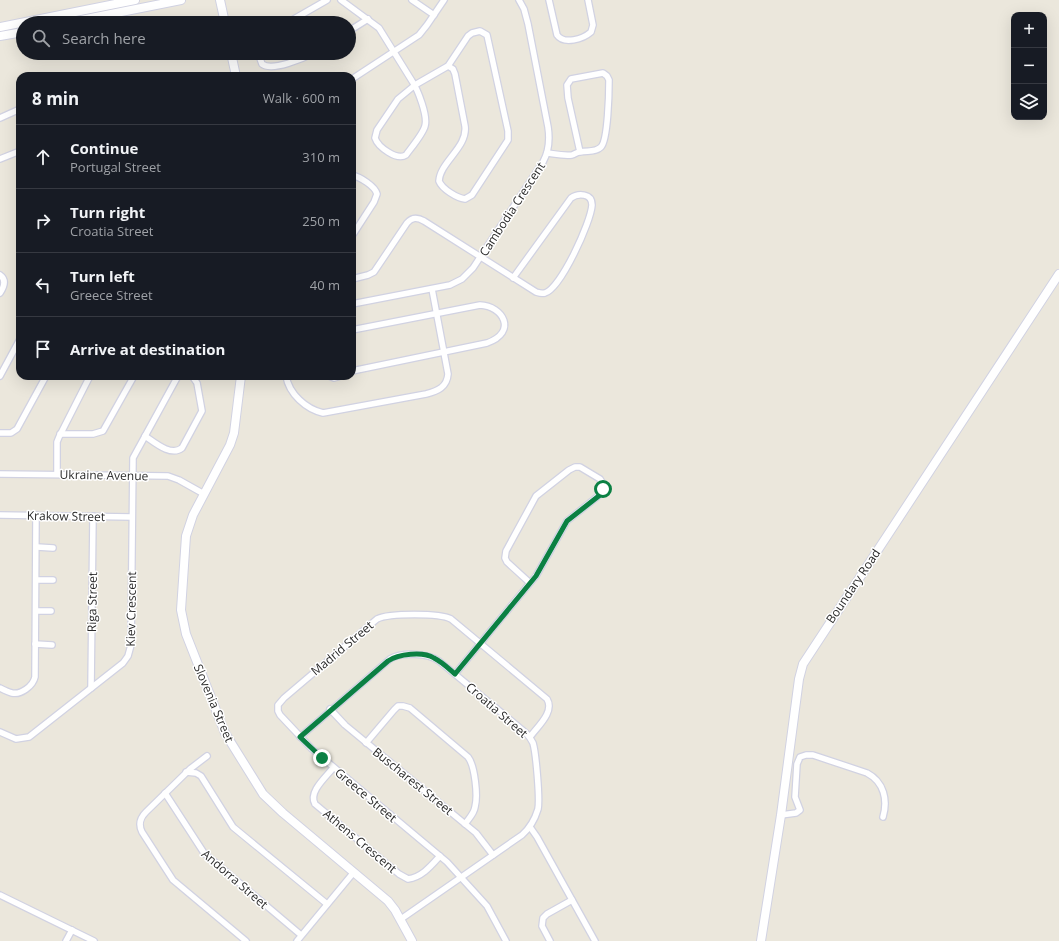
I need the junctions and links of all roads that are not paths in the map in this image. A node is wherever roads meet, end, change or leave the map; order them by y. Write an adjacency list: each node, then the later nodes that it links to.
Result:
1 (135, 0): 12 (street)
2 (181, 0): 13 (street)
3 (220, 0): 14 (street)
4 (327, 0): 15 (street)
5 (341, 0): 16 (street)
6 (412, 0): 11 (street)
7 (444, 0): 11 (street)
8 (519, 0): 34 (street, Cambodia Crescent)
9 (549, 0): 10 (street)
10 (588, 0)
11 (434, 15): 22 (street)
12 (55, 16)
13 (101, 16)
14 (223, 16)
15 (299, 16)
16 (368, 19): 19 (street); 22 (street)
17 (16, 24): 18 (street)
18 (0, 27)
19 (356, 27)
20 (16, 33): 21 (street)
21 (0, 36)
22 (393, 52): 28 (street); 29 (street)
23 (233, 60): 27 (street)
24 (261, 60): 25 (street)
25 (299, 60)
26 (448, 66): 26 (street); 29 (street)
27 (235, 72)
28 (356, 76)
29 (415, 85): 29 (street)
30 (16, 111): 31 (street)
31 (0, 118)
32 (580, 152): 32 (street); 34 (street)
33 (16, 153): 35 (street)
34 (547, 153): 38 (street, Cambodia Crescent)
35 (0, 159)
36 (356, 176): 37 (street)
37 (356, 230)
38 (480, 257): 41 (street); 42 (street); 43 (street, Cambodia Crescent)
39 (1059, 274): 93 (street, Boundary Road)
40 (0, 275): 44 (street)
41 (356, 278)
42 (513, 278): 42 (street)
43 (432, 289): 45 (street, Cambodia Crescent); 46 (street)
44 (0, 293)
45 (356, 303)
46 (440, 313): 47 (street); 49 (street); 49 (street)
47 (356, 329)
48 (16, 346): 51 (street)
49 (444, 351): 50 (street); 58 (street)
50 (356, 370)
51 (0, 376)
52 (44, 380): 59 (street)
53 (88, 380): 60 (street)
54 (132, 380): 60 (street)
55 (176, 380): 61 (street, Kiev Crescent)
56 (195, 380): 61 (street)
57 (241, 380): 65 (street, Slovenia Street)
58 (287, 380)
59 (0, 433)
60 (60, 434): 63 (street)
61 (144, 436): 64 (street, Kiev Crescent)
62 (0, 474): 63 (street, Ukraine Avenue)
63 (57, 474): 64 (street, Ukraine Avenue)
64 (132, 475): 65 (street, Ukraine Avenue); 69 (street, Kiev Crescent)
65 (204, 494): 99 (street, Slovenia Street)
66 (0, 515): 67 (street, Krakow Street)
67 (36, 515): 68 (street, Krakow Street); 70 (street)
68 (93, 516): 69 (street, Krakow Street); 82 (street, Riga Street)
69 (132, 517): 82 (street, Kiev Crescent)
70 (37, 547): 71 (street); 72 (street)
71 (53, 548)
72 (36, 580): 73 (street); 75 (street)
73 (53, 580)
74 (530, 584): 74 (street); 77 (street)
75 (36, 611): 76 (street); 78 (street)
76 (51, 612)
77 (480, 643): 80 (street); 83 (street, Madrid Street); 87 (street, Madrid Street)
78 (35, 644): 79 (street); 81 (street)
79 (52, 644)
80 (455, 674): 84 (street, Croatia Street); 87 (street, Croatia Street)
81 (0, 688)
82 (91, 688): 85 (street, Kiev Crescent)
83 (278, 705): 86 (street, Greece Street)
84 (330, 709): 86 (street, Croatia Street); 88 (street, Buscharest Street)
85 (0, 732)
86 (300, 737): 90 (street, Greece Street)
87 (530, 737): 96 (street, Croatia Street)
88 (366, 743): 95 (street, Buscharest Street); 95 (street)
89 (207, 756): 91 (street)
90 (333, 768): 98 (street, Greece Street); 98 (street, Athens Crescent)
91 (186, 772): 92 (street); 103 (street)
92 (165, 793): 106 (street, Andorra Street); 109 (street)
93 (781, 815): 94 (street); 115 (street, Boundary Road)
94 (883, 817)
95 (465, 824): 97 (street, Buscharest Street)
96 (530, 827): 97 (street, Croatia Street); 102 (street)
97 (493, 855): 100 (street, Croatia Street)
98 (440, 856): 100 (street, Greece Street)
99 (354, 872): 103 (street); 104 (street, Slovenia Street)
100 (461, 878): 104 (street, Croatia Street); 112 (street, Greece Street)
101 (0, 895): 105 (street)
102 (572, 900): 113 (street); 114 (street)
103 (327, 904): 106 (street)
104 (401, 919): 111 (street, Slovenia Street)
105 (72, 930): 107 (street); 108 (street)
106 (302, 935): 110 (street)
107 (66, 941)
108 (94, 941)
109 (246, 941)
110 (297, 941)
111 (412, 941)
112 (505, 941)
113 (550, 941)
114 (595, 941)
115 (761, 941)

